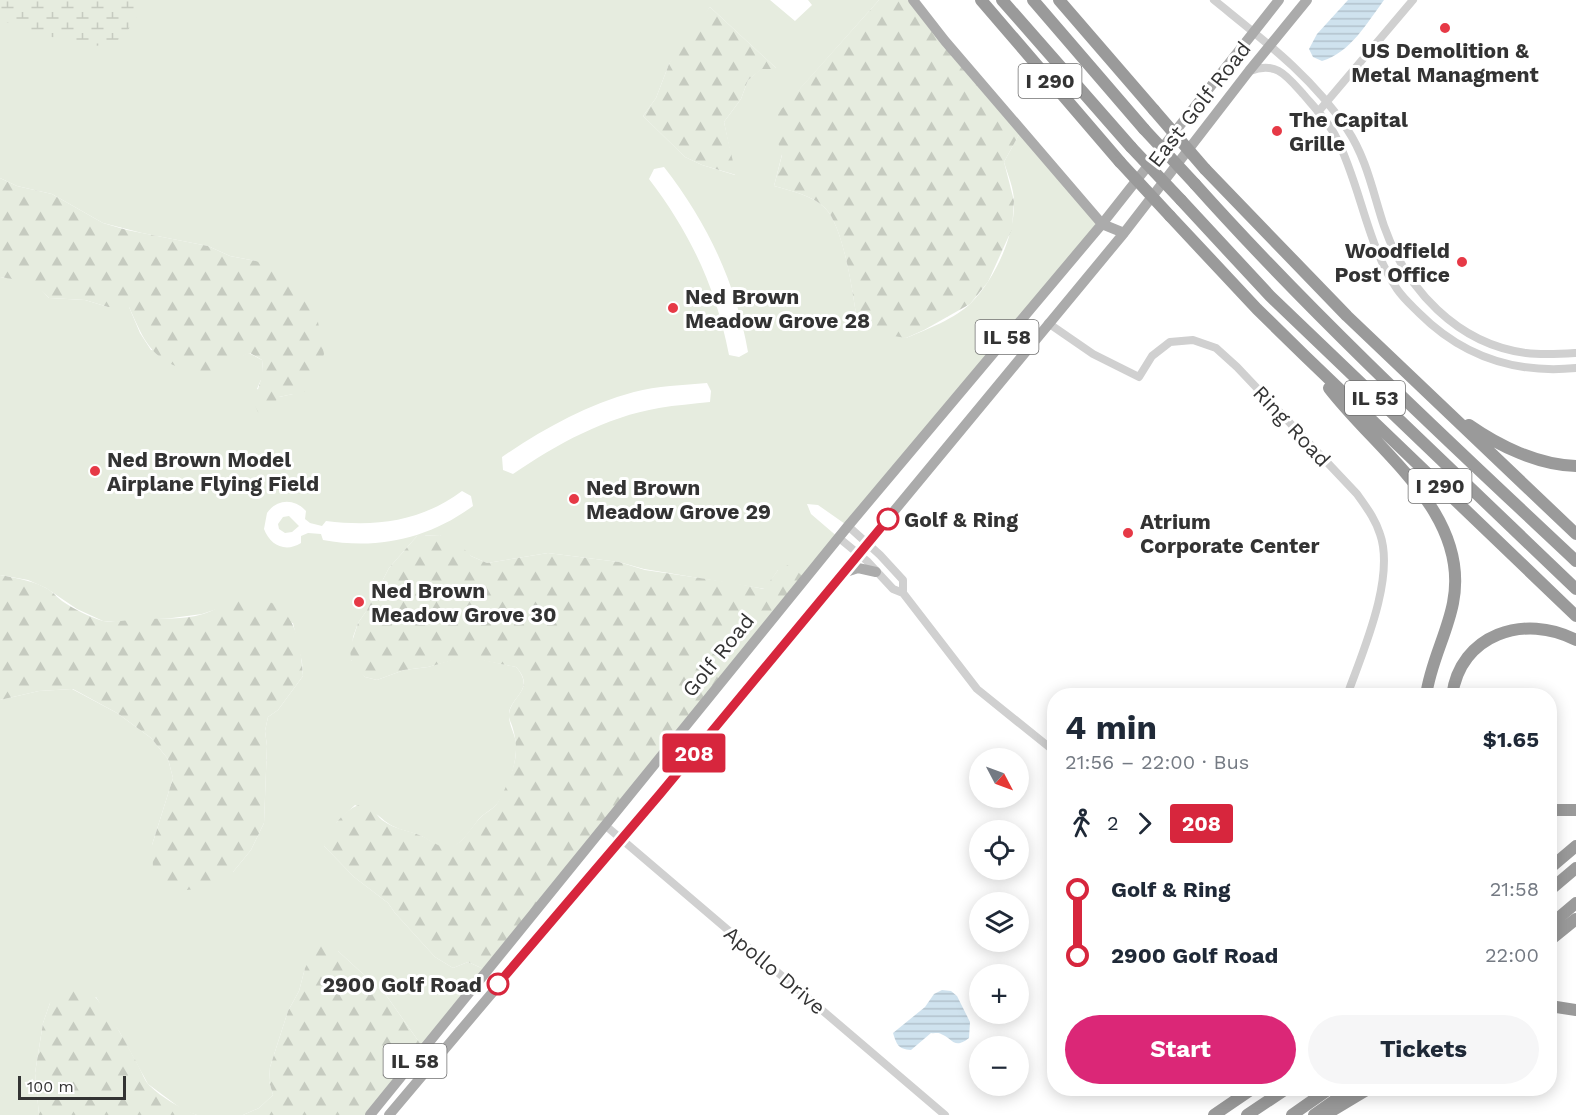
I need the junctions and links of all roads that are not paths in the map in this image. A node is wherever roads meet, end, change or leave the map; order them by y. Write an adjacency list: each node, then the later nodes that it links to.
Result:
1 (913, 0): 17 (main road)
2 (981, 0): 21 (highway, I 290, bridge)
3 (1002, 0): 33 (highway, IL 53, bridge)
4 (1033, 0): 30 (highway, IL 53, bridge)
5 (1059, 0): 12 (highway, I 290)
6 (1067, 0): 12 (highway)
7 (1214, 0): 11 (street)
8 (1279, 0): 11 (main road, East Golf Road / IL 58)
9 (1307, 0): 13 (main road, East Golf Road / IL 58)
10 (1413, 0): 15 (street)
11 (1253, 31): 13 (street); 17 (main road, East Golf Road / IL 58)
12 (1097, 44): 23 (highway, I 290, bridge)
13 (1270, 45): 14 (main road, East Golf Road / IL 58); 15 (street)
14 (1249, 71): 16 (street); 18 (main road, East Golf Road / IL 58)
15 (1327, 101): 16 (street); 20 (street)
16 (1318, 112): 22 (street)
17 (1102, 224): 18 (main road); 25 (main road, Golf Road / IL 58)
18 (1124, 233): 19 (main road, Golf Road / IL 58)
19 (1048, 323): 28 (main road, Golf Road / IL 58); 37 (street, Ring Road)
20 (1576, 353)
21 (1305, 356): 35 (highway, I 290); 38 (highway)
22 (1576, 368)
23 (1434, 400): 24 (highway); 26 (highway, I 290)
24 (1576, 466)
25 (848, 526): 27 (main road, Golf Road / IL 58); 28 (street)
26 (1576, 534)
27 (838, 538): 29 (street); 43 (main road, Golf Road / IL 58)
28 (867, 543): 29 (main road, Golf Road / IL 58); 34 (street)
29 (858, 555): 31 (street); 32 (main road, Golf Road / IL 58)
30 (1576, 561)
31 (876, 572): 32 (main road); 34 (street)
32 (843, 573): 44 (main road, Golf Road / IL 58)
33 (1576, 589)
34 (903, 592): 40 (street)
35 (1576, 616)
36 (1576, 640): 39 (highway)
37 (1350, 688)
38 (1428, 688)
39 (1454, 688)
40 (1047, 745)
41 (1557, 810): 42 (highway)
42 (1576, 810)
43 (606, 826): 44 (street, Apollo Drive); 60 (main road, Golf Road / IL 58)
44 (622, 839): 61 (main road, Golf Road / IL 58); 62 (street, Apollo Drive)
45 (1576, 846): 46 (highway)
46 (1557, 862)
47 (1576, 868): 48 (highway)
48 (1557, 884)
49 (1576, 903): 50 (highway)
50 (1557, 919)
51 (1576, 919): 52 (highway)
52 (1557, 934)
53 (1557, 1007): 54 (highway)
54 (1576, 1010)
55 (1242, 1096): 63 (highway)
56 (1275, 1096): 64 (highway)
57 (1319, 1096): 65 (highway)
58 (1341, 1096): 66 (highway)
59 (1356, 1096): 67 (highway)
60 (370, 1115)
61 (389, 1115)
62 (945, 1115)
63 (1214, 1115)
64 (1246, 1115)
65 (1292, 1115)
66 (1314, 1115)
67 (1325, 1115)

